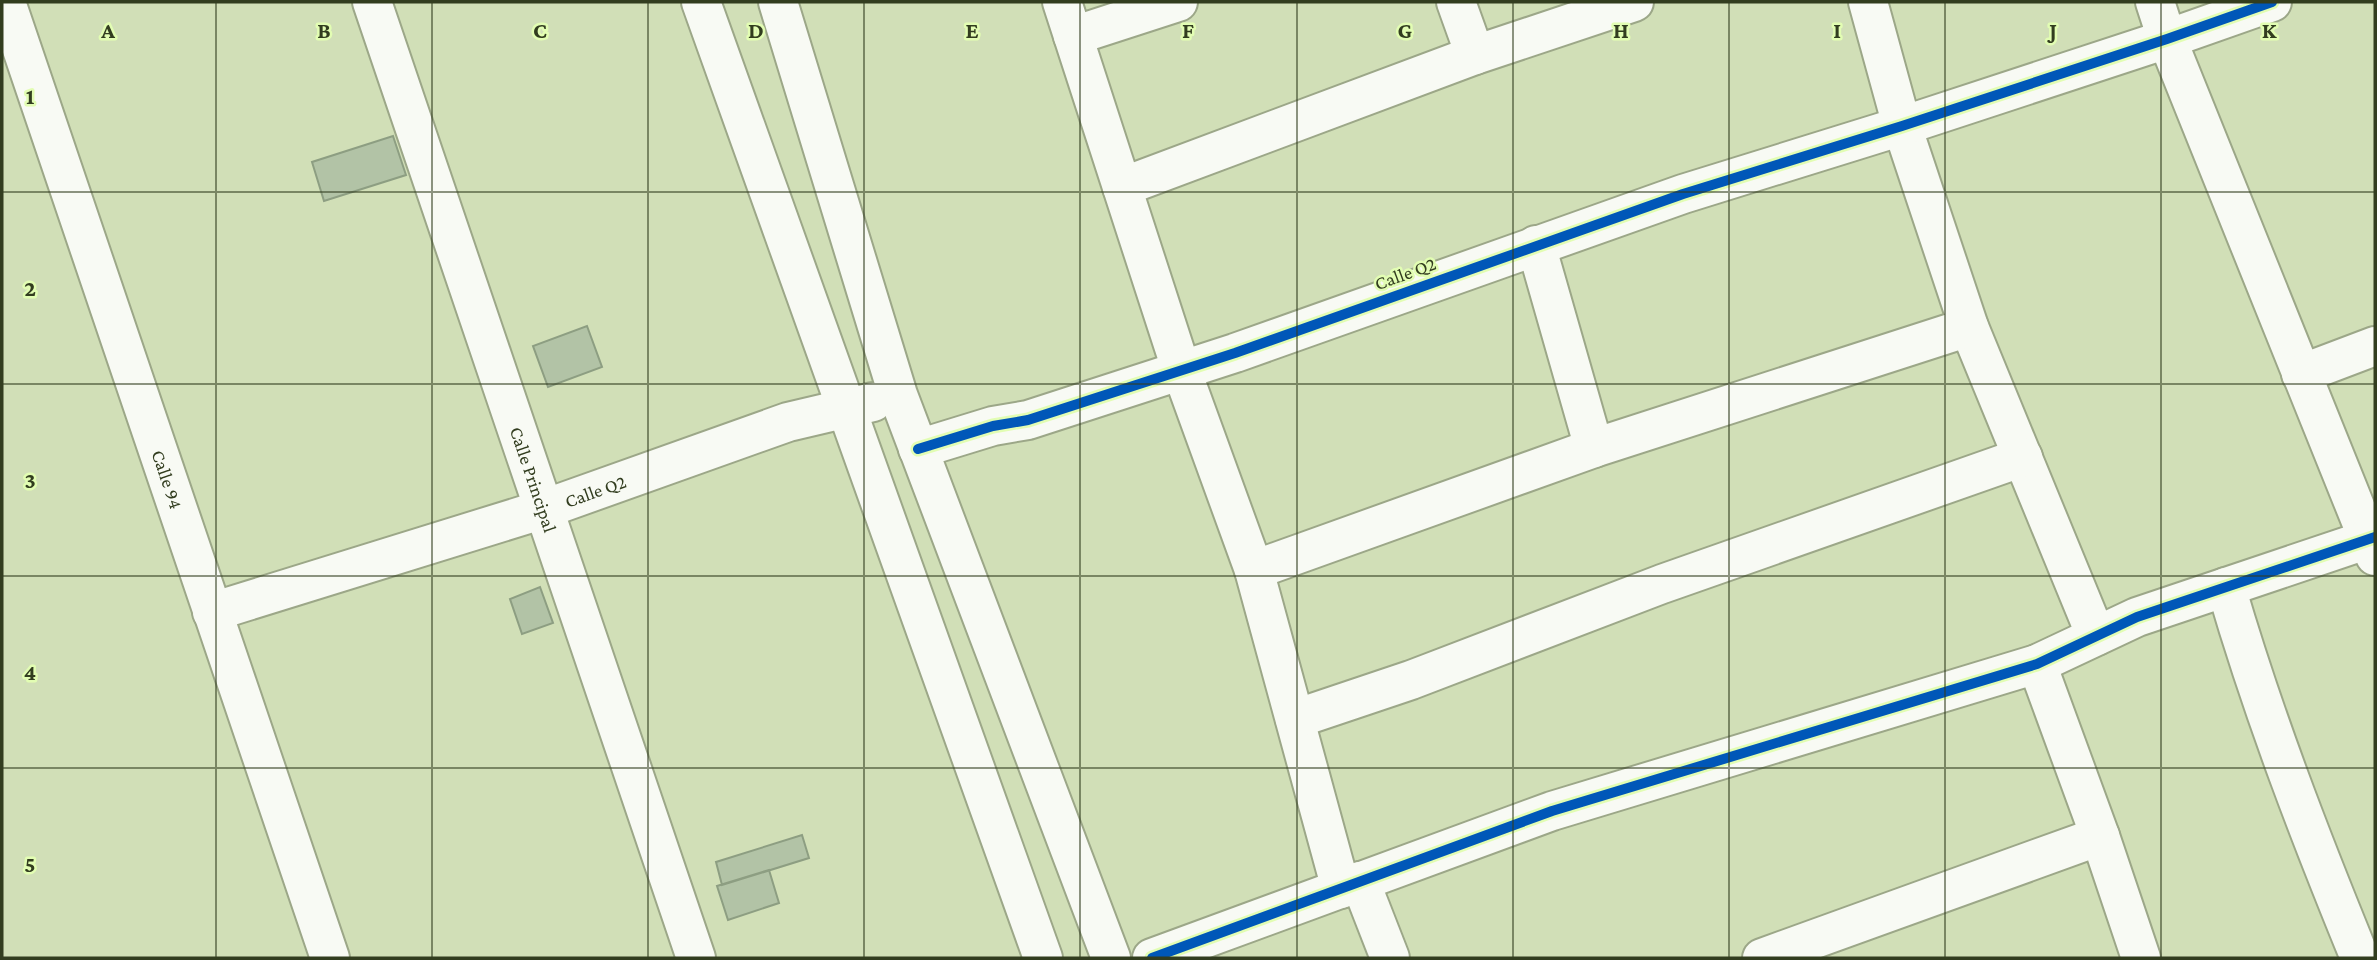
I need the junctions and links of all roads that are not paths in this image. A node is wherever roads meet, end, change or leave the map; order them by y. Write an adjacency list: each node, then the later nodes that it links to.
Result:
1 (6, 2): 30 (street, Calle 94)
2 (372, 2): 26 (street, Calle Principal)
3 (701, 2): 22 (street)
4 (778, 2): 21 (street)
5 (1178, 2): 11 (street)
6 (1456, 2): 13 (street)
7 (1634, 2): 13 (street)
8 (1868, 2): 14 (street)
9 (2155, 2): 12 (street)
10 (2272, 2): 12 (street, Calle Q2)
11 (1067, 19): 15 (street)
12 (2167, 39): 14 (street, Calle Q2); 20 (street)
13 (1475, 55): 15 (street)
14 (1902, 126): 16 (street, Calle Q2); 17 (street)
15 (1122, 187): 19 (street)
16 (1536, 245): 19 (street, Calle Q2); 23 (street)
17 (1969, 327): 23 (street); 25 (street)
18 (2375, 346): 20 (street)
19 (1181, 369): 24 (street, Calle Q2); 28 (street)
20 (2301, 374): 27 (street)
21 (898, 395): 22 (street, Calle Q2); 24 (street)
22 (848, 409): 26 (street, Calle Q2); 38 (street)
23 (1594, 448): 28 (street)
24 (918, 449): 39 (street)
25 (2023, 457): 31 (street); 33 (street)
26 (544, 509): 30 (street, Calle Q2); 37 (street, Calle Principal)
27 (2373, 544): 29 (street)
28 (1254, 570): 33 (street)
29 (2227, 587): 31 (street); 44 (street)
30 (212, 612): 36 (street, Calle 94)
31 (2096, 636): 32 (street)
32 (2037, 664): 34 (street); 35 (street)
33 (1295, 719): 35 (street)
34 (2099, 836): 42 (street); 43 (street)
35 (1351, 885): 40 (street); 41 (street)
36 (330, 958)
37 (696, 958)
38 (1043, 958)
39 (1111, 958)
40 (1152, 958)
41 (1390, 958)
42 (1762, 958)
43 (2141, 958)
44 (2360, 958)

